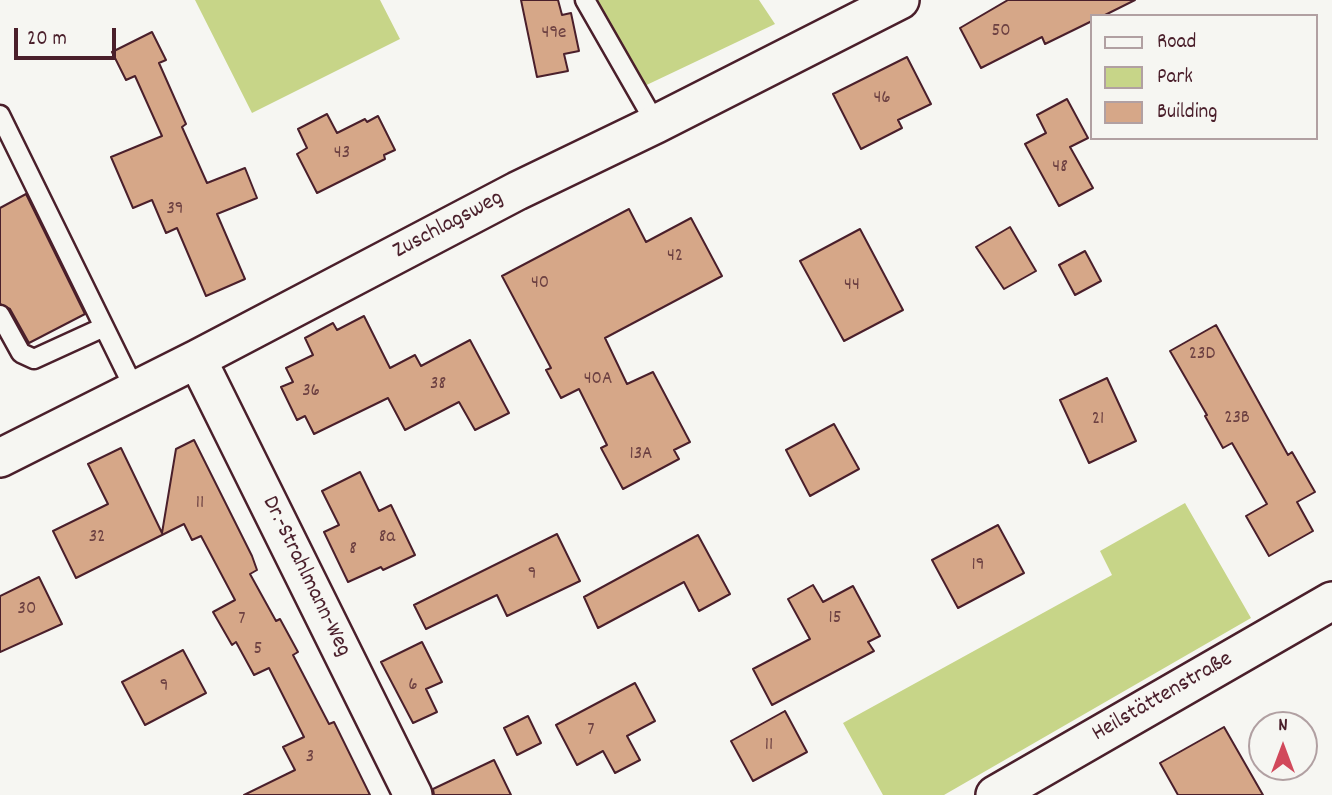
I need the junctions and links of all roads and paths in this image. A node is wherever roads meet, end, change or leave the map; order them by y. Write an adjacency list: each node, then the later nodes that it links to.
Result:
1 (585, 0): 4 (lane)
2 (900, 0): 4 (street, Zuschlagsweg)
3 (0, 115): 6 (lane)
4 (656, 124): 7 (street, Zuschlagsweg)
5 (0, 315): 6 (lane)
6 (104, 327): 8 (lane)
7 (197, 359): 8 (street, Zuschlagsweg); 11 (street, Dr.-Strahlmann-Weg)
8 (135, 390): 9 (street, Zuschlagsweg)
9 (0, 458)
10 (1332, 601): 12 (street, Heilstättenstraße)
11 (413, 795)
12 (995, 795)

